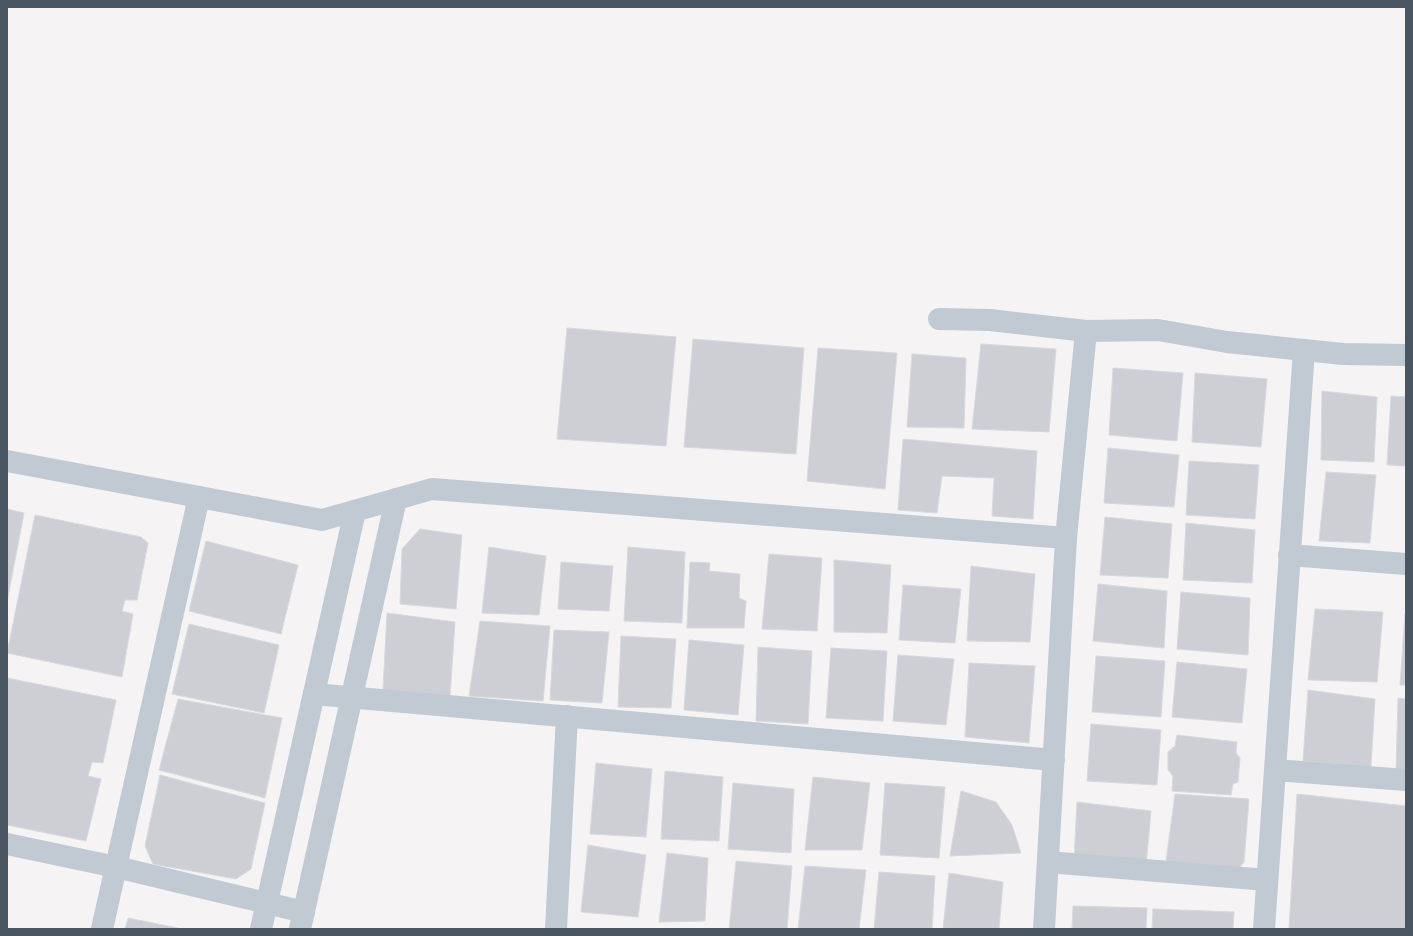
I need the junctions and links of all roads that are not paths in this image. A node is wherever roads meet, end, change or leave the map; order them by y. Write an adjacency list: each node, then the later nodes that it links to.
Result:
1 (939, 319): 2 (street)
2 (1086, 331): 3 (street); 9 (street)
3 (1304, 350): 4 (street); 10 (street)
4 (1406, 355)
5 (7, 461): 6 (street)
6 (199, 497): 8 (street); 20 (street)
7 (396, 499): 8 (street); 9 (street); 13 (street)
8 (355, 511): 12 (street)
9 (1066, 538): 15 (street)
10 (1289, 555): 11 (street); 16 (street)
11 (1406, 564)
12 (314, 694): 13 (street); 22 (street)
13 (352, 697): 14 (street); 23 (street)
14 (567, 716): 15 (street); 26 (street)
15 (1054, 760): 19 (street)
16 (1275, 770): 17 (street); 21 (street)
17 (1406, 780)
18 (7, 844): 20 (street)
19 (1048, 862): 21 (street); 27 (street)
20 (116, 867): 22 (street); 24 (street)
21 (1267, 880): 28 (street)
22 (267, 903): 23 (street); 25 (street)
23 (302, 920)
24 (102, 929)
25 (261, 929)
26 (556, 929)
27 (1044, 929)
28 (1264, 929)

